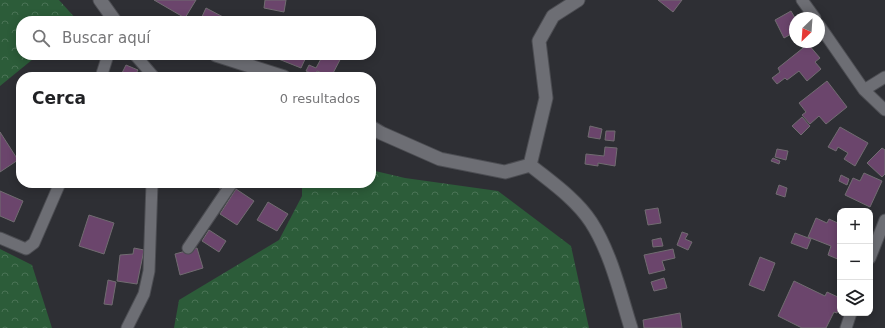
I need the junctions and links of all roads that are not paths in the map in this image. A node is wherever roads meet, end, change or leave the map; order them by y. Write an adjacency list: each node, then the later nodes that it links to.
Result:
1 (100, 0): 5 (street)
2 (578, 0): 17 (street)
3 (802, 0): 4 (street)
4 (810, 12)
5 (111, 16)
6 (825, 34): 14 (street)
7 (106, 60): 10 (street)
8 (139, 60): 11 (street)
9 (231, 60): 12 (street)
10 (103, 72)
11 (150, 72)
12 (269, 72)
13 (885, 77): 14 (street)
14 (864, 90): 15 (street)
15 (885, 110)
16 (376, 130): 17 (street)
17 (530, 165): 27 (street)
18 (58, 188): 22 (street)
19 (152, 188): 26 (street)
20 (229, 188): 23 (street)
21 (885, 220): 24 (street)
22 (0, 238)
23 (188, 248)
24 (873, 250)
25 (850, 316): 28 (street)
26 (127, 328)
27 (631, 328)
28 (846, 328)

